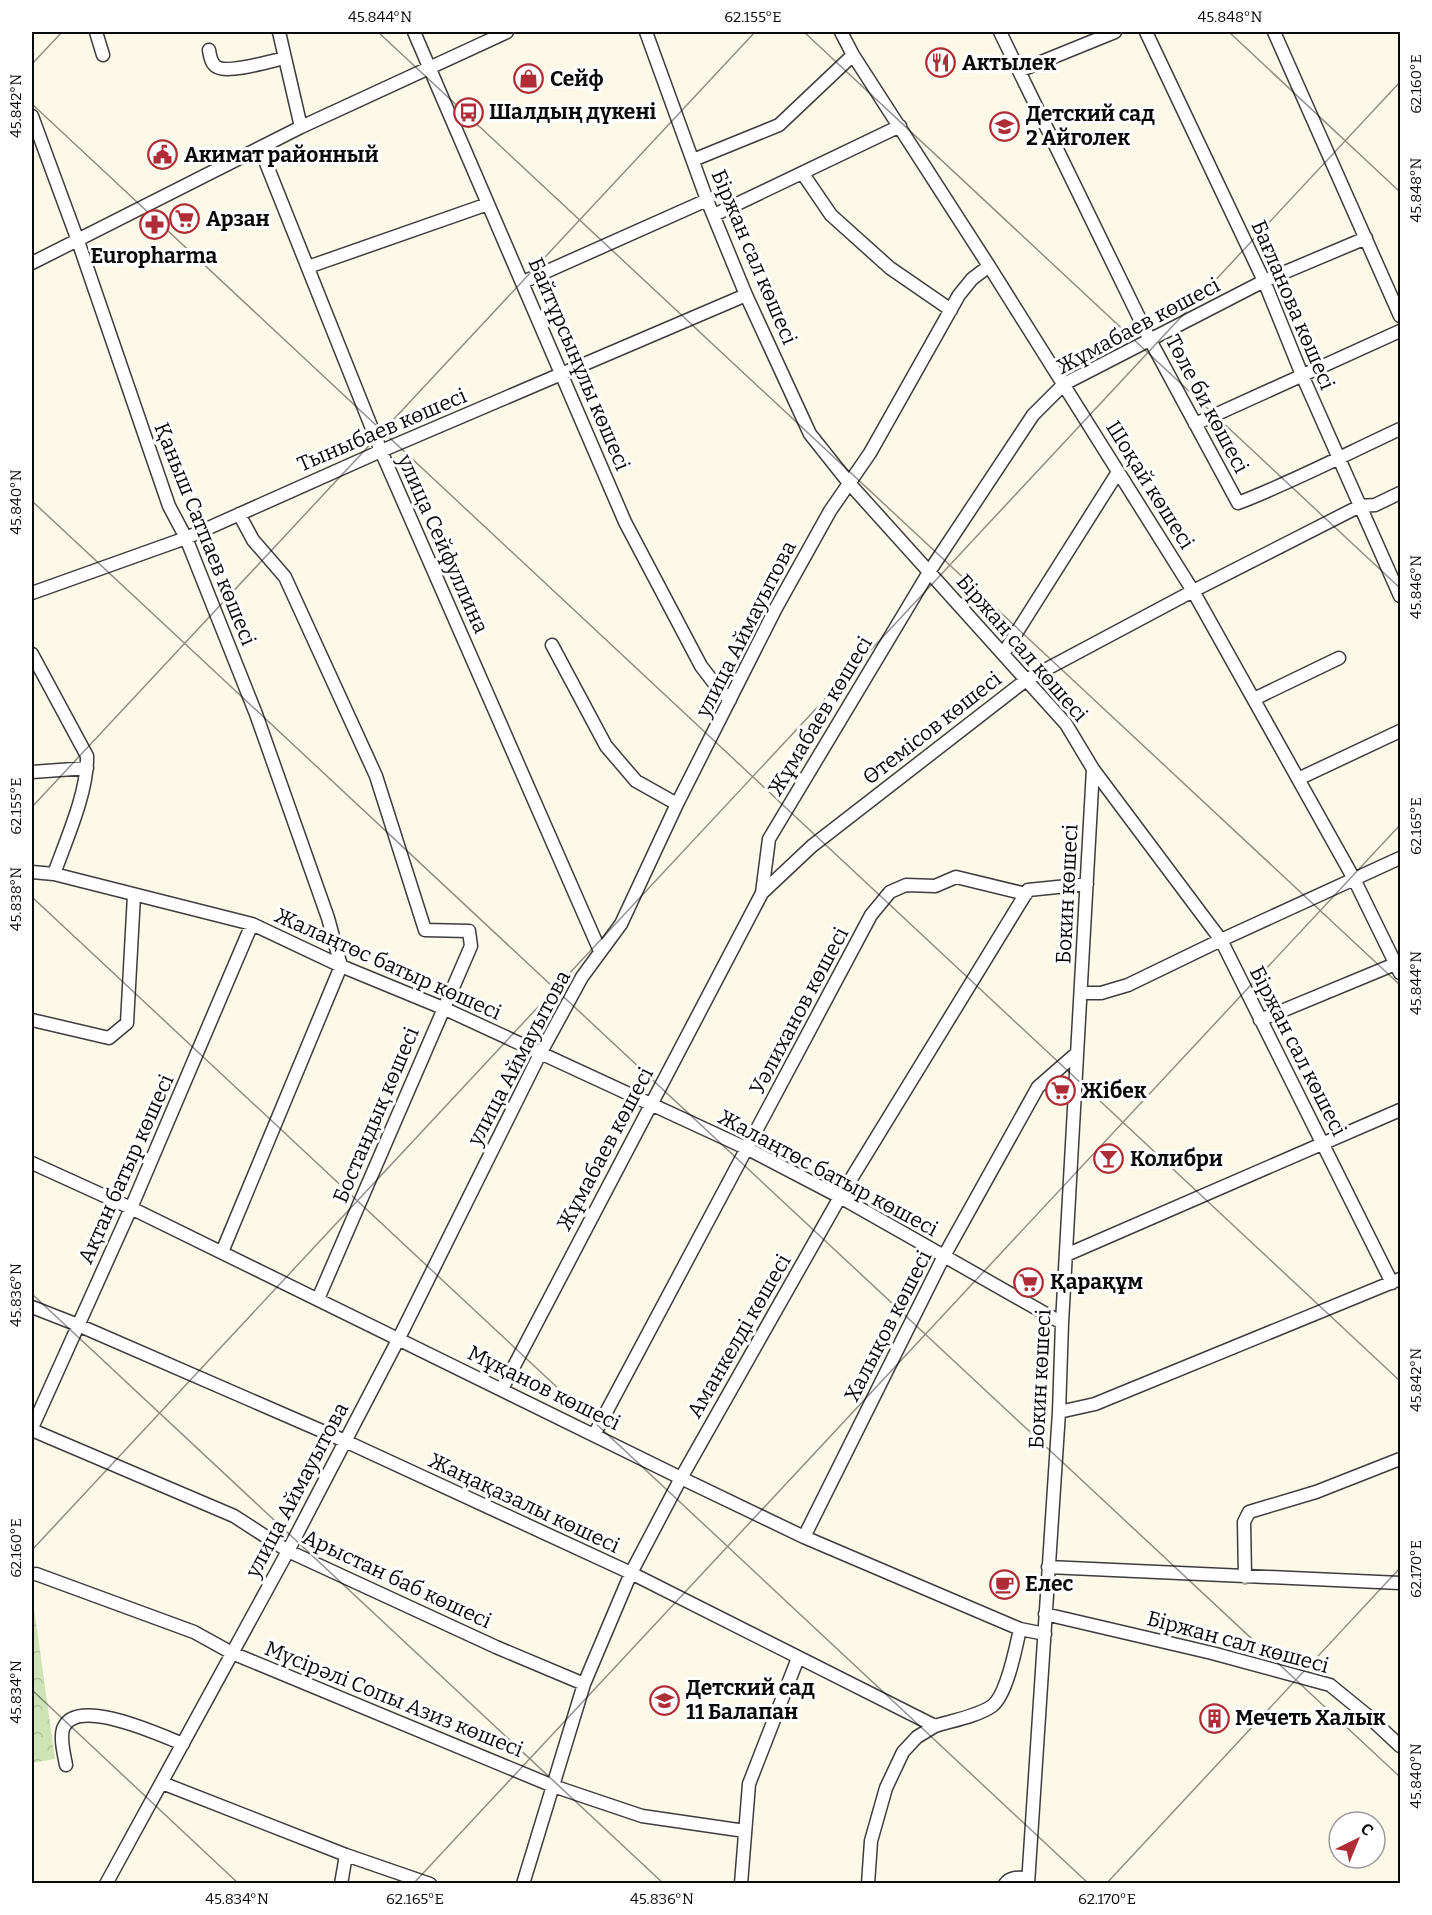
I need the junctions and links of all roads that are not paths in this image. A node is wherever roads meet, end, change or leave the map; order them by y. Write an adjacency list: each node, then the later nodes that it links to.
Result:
1 (96, 32): 12 (street)
2 (279, 32): 14 (street)
3 (414, 32): 15 (street, Байтұрсынұлы көшесі)
4 (507, 32): 15 (street)
5 (646, 32): 21 (street, Біржан сал көшесі)
6 (841, 32): 13 (street, Шоқай көшесі)
7 (1000, 32): 16 (street, Төле би көшесі)
8 (1115, 32): 16 (street)
9 (1146, 32): 31 (street, Бағланова көшесі)
10 (1274, 32): 26 (street)
11 (209, 50): 14 (street)
12 (103, 55)
13 (852, 55): 18 (street, Шоқай көшесі); 21 (street)
14 (285, 58): 19 (street)
15 (429, 68): 19 (street); 24 (street, Байтұрсынұлы көшесі)
16 (1019, 71): 37 (street, Төле би көшесі)
17 (32, 116): 27 (street, Қаныш Сатпаев көшесі)
18 (900, 126): 22 (street); 29 (street, Шоқай көшесі)
19 (301, 127): 20 (street)
20 (260, 148): 27 (street); 30 (street, улица Сейфуллина)
21 (693, 160): 23 (street, Біржан сал көшесі)
22 (803, 174): 25 (street); 34 (street)
23 (707, 200): 25 (street, Біржан сал көшесі); 32 (street)
24 (488, 204): 30 (street); 32 (street, Байтұрсынұлы көшесі)
25 (714, 215): 33 (street, Біржан сал көшесі)
26 (1365, 237): 31 (street, Жұмабаев көшесі); 35 (street)
27 (78, 241): 28 (street); 50 (street, Қаныш Сатпаев көшесі)
28 (32, 263)
29 (989, 266): 34 (street, улица Аймауытова); 40 (street, Шоқай көшесі)
30 (308, 267): 43 (street, улица Сейфуллина)
31 (1264, 281): 37 (street, Жұмабаев көшесі); 39 (street, Бағланова көшесі)
32 (522, 282): 38 (street, Байтұрсынұлы көшесі)
33 (746, 295): 38 (street, Тыныбаев көшесі); 46 (street, Біржан сал көшесі)
34 (951, 310): 46 (street, улица Аймауытова)
35 (1401, 316)
36 (1401, 331): 39 (street)
37 (1150, 340): 40 (street, Жұмабаев көшесі); 41 (street, Төле би көшесі)
38 (563, 374): 43 (street, Тыныбаев көшесі); 61 (street, Байтұрсынұлы көшесі)
39 (1302, 375): 41 (street); 44 (street, Бағланова көшесі)
40 (1064, 384): 45 (street, Шоқай көшесі); 51 (street, Жұмабаев көшесі)
41 (1195, 424): 44 (street, Төле би көшесі)
42 (1401, 429): 44 (street)
43 (381, 452): 49 (street, Тыныбаев көшесі); 78 (street, улица Сейфуллина)
44 (1339, 457): 48 (street, Бағланова көшесі)
45 (1118, 472): 52 (street, Шоқай көшесі); 57 (street)
46 (849, 483): 51 (street, Біржан сал көшесі); 61 (street, улица Аймауытова)
47 (1401, 492): 48 (street, Өтемісов көшесі)
48 (1360, 506): 52 (street, Өтемісов көшесі); 54 (street, Бағланова көшесі)
49 (239, 514): 50 (street, Тыныбаев көшесі); 82 (street, Бостандық көшесі)
50 (186, 538): 53 (street, Тыныбаев көшесі); 79 (street, Қаныш Сатпаев көшесі)
51 (929, 572): 57 (street, Біржан сал көшесі); 73 (street, Жұмабаев көшесі)
52 (1193, 591): 59 (street, Өтемісов көшесі); 60 (street, Шоқай көшесі)
53 (32, 593)
54 (1401, 596)
55 (552, 645): 67 (street)
56 (32, 654): 63 (street)
57 (1002, 654): 59 (street, Біржан сал көшесі)
58 (1339, 658): 60 (street)
59 (1026, 680): 64 (street, Біржан сал көшесі); 73 (street, Өтемісов көшесі)
60 (1254, 699): 66 (street, Шоқай көшесі)
61 (730, 700): 67 (street, улица Аймауытова)
62 (1401, 731): 66 (street)
63 (87, 768): 65 (street); 70 (street)
64 (1093, 769): 72 (street, Бокин көшесі); 77 (street, Біржан сал көшесі)
65 (32, 772)
66 (1298, 779): 71 (street, Шоқай көшесі)
67 (677, 804): 78 (street, улица Аймауытова)
68 (1401, 858): 71 (street)
69 (32, 872): 70 (street, Жалаңтөс батыр көшесі)
70 (54, 874): 75 (street, Жалаңтөс батыр көшесі)
71 (1354, 879): 77 (street); 80 (street, Шоқай көшесі)
72 (1087, 884): 74 (street); 81 (street, Бокин көшесі)
73 (762, 893): 87 (street, Жұмабаев көшесі)
74 (1026, 894): 90 (street, Уәлиханов көшесі); 92 (street, Аманкелді көшесі)
75 (134, 895): 76 (street, Жалаңтөс батыр көшесі); 83 (street)
76 (252, 924): 79 (street, Жалаңтөс батыр көшесі); 93 (street, Ақтан батыр көшесі)
77 (1221, 940): 81 (street); 84 (street, Біржан сал көшесі)
78 (600, 951): 86 (street, улица Аймауытова)
79 (341, 966): 82 (street, Жалаңтөс батыр көшесі); 94 (street)
80 (1399, 966): 84 (street)
81 (1081, 993): 85 (street, Бокин көшесі)
82 (443, 1008): 86 (street, Жалаңтөс батыр көшесі); 98 (street, Бостандық көшесі)
83 (32, 1020)
84 (1260, 1020): 89 (street, Біржан сал көшесі)
85 (1077, 1053): 95 (street, Бокин көшесі); 96 (street, Халықов көшесі)
86 (540, 1054): 87 (street, Жалаңтөс батыр көшесі); 102 (street, улица Аймауытова)
87 (650, 1105): 90 (street, Жалаңтөс батыр көшесі); 103 (street, Жұмабаев көшесі)
88 (1401, 1110): 89 (street)
89 (1323, 1144): 95 (street); 97 (street, Біржан сал көшесі)
90 (748, 1149): 92 (street, Жалаңтөс батыр көшесі); 106 (street, Уәлиханов көшесі)
91 (32, 1163): 93 (street, Мұқанов көшесі)
92 (840, 1197): 96 (street, Жалаңтөс батыр көшесі); 109 (street, Аманкелді көшесі)
93 (131, 1208): 94 (street, Мұқанов көшесі); 101 (street, Ақтан батыр көшесі)
94 (222, 1252): 98 (street, Мұқанов көшесі)
95 (1066, 1255): 100 (street, Бокин көшесі)
96 (944, 1256): 100 (street, Жалаңтөс батыр көшесі); 110 (street, Халықов көшесі)
97 (1396, 1281): 104 (street)
98 (318, 1299): 102 (street, Мұқанов көшесі)
99 (32, 1306): 101 (street, Жаңақазалы көшесі)
100 (1062, 1323): 104 (street, Бокин көшесі)
101 (78, 1325): 105 (street, Ақтан батыр көшесі); 107 (street, Жаңақазалы көшесі)
102 (399, 1338): 103 (street, Мұқанов көшесі); 107 (street, улица Аймауытова)
103 (502, 1389): 106 (street, Мұқанов көшесі)
104 (1059, 1412): 112 (street, Бокин көшесі)
105 (32, 1429): 111 (street, Арыстан баб көшесі)
106 (594, 1435): 109 (street, Мұқанов көшесі)
107 (345, 1441): 111 (street, улица Аймауытова); 113 (street, Жаңақазалы көшесі)
108 (1401, 1459): 115 (street)
109 (681, 1478): 110 (street, Мұқанов көшесі); 113 (street, Аманкелді көшесі)
110 (804, 1537): 118 (street, Мұқанов көшесі)
111 (288, 1551): 120 (street, улица Аймауытова); 122 (street, Арыстан баб көшесі)
112 (1048, 1568): 115 (street); 117 (street, Бокин көшесі)
113 (631, 1573): 121 (street, Жаңақазалы көшесі); 122 (street, Аманкелді көшесі)
114 (36, 1574): 120 (street, Мүсірәлі Сопы Азиз көшесі)
115 (1245, 1577): 116 (street)
116 (1401, 1583)
117 (1046, 1614): 119 (street, Бокин көшесі); 125 (street, Біржан сал көшесі)
118 (1020, 1629): 119 (street, Мұқанов көшесі); 123 (street)
119 (1045, 1634): 131 (street, Бокин көшесі)
120 (232, 1653): 124 (street, улица Аймауытова); 128 (street, Мүсірәлі Сопы Азиз көшесі)
121 (798, 1658): 123 (street, Жаңақазалы көшесі); 129 (street)
122 (584, 1684): 128 (street, Аманкелді көшесі)
123 (934, 1726): 137 (street)
124 (183, 1743): 126 (street); 127 (street, улица Аймауытова)
125 (1401, 1746)
126 (66, 1765)
127 (162, 1783): 130 (street); 132 (street, улица Аймауытова)
128 (553, 1786): 129 (street, Мүсірәлі Сопы Азиз көшесі); 135 (street, Аманкелді көшесі)
129 (745, 1831): 136 (street)
130 (346, 1855): 133 (street); 134 (street)
131 (1028, 1881): 138 (street)
132 (106, 1884)
133 (341, 1884)
134 (430, 1884)
135 (523, 1884)
136 (741, 1884)
137 (868, 1884)
138 (1005, 1884)

